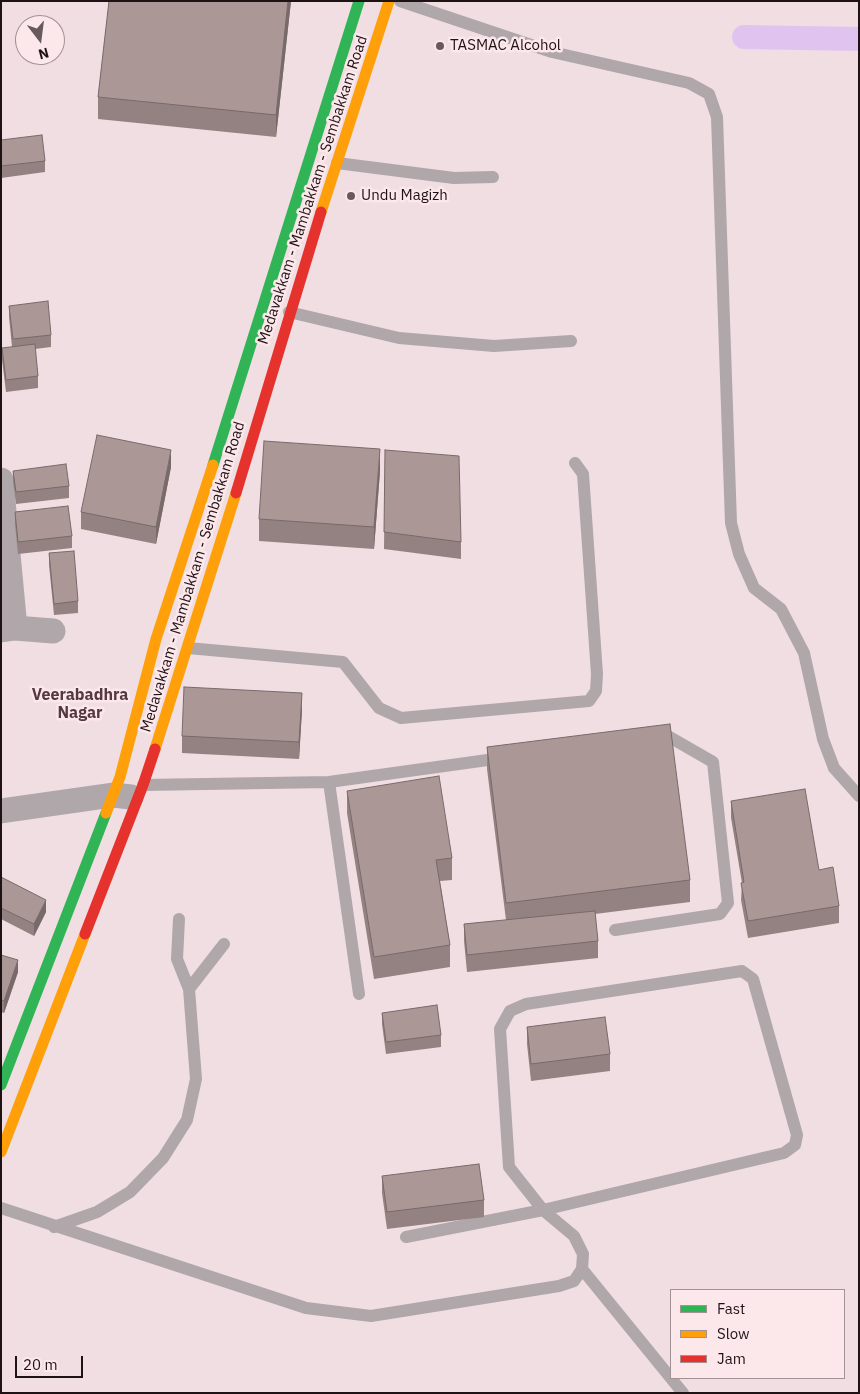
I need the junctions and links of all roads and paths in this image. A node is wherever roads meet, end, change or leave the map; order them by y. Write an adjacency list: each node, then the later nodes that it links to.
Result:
1 (359, 1): 17 (main road, Medavakkam - Mambakkam - Sembakkam Road)
2 (389, 1): 4 (main road, Medavakkam - Mambakkam - Sembakkam Road)
3 (400, 1): 18 (lane)
4 (337, 163): 5 (lane); 6 (main road, Medavakkam - Mambakkam - Sembakkam Road)
5 (494, 177)
6 (289, 312): 7 (lane); 12 (main road, Medavakkam - Mambakkam - Sembakkam Road)
7 (571, 341)
8 (575, 463): 12 (lane)
9 (1, 480): 10 (street)
10 (8, 629): 11 (street)
11 (53, 631)
12 (188, 648): 16 (main road, Medavakkam - Mambakkam - Sembakkam Road)
13 (646, 738): 21 (lane)
14 (512, 756): 15 (lane)
15 (329, 782): 16 (lane); 24 (lane)
16 (141, 792): 17 (street); 26 (main road, Medavakkam - Mambakkam - Sembakkam Road)
17 (113, 795): 19 (street); 25 (main road, Medavakkam - Mambakkam - Sembakkam Road)
18 (859, 796)
19 (1, 811)
20 (179, 919): 23 (lane)
21 (615, 930)
22 (224, 944): 23 (lane)
23 (189, 989): 29 (lane)
24 (358, 994)
25 (1, 1085)
26 (1, 1152)
27 (1, 1208): 29 (lane)
28 (543, 1210): 28 (lane); 30 (lane); 31 (lane)
29 (54, 1227): 31 (lane)
30 (406, 1237)
31 (582, 1269): 32 (lane)
32 (670, 1377)
33 (672, 1379): 34 (lane)
34 (683, 1393)

